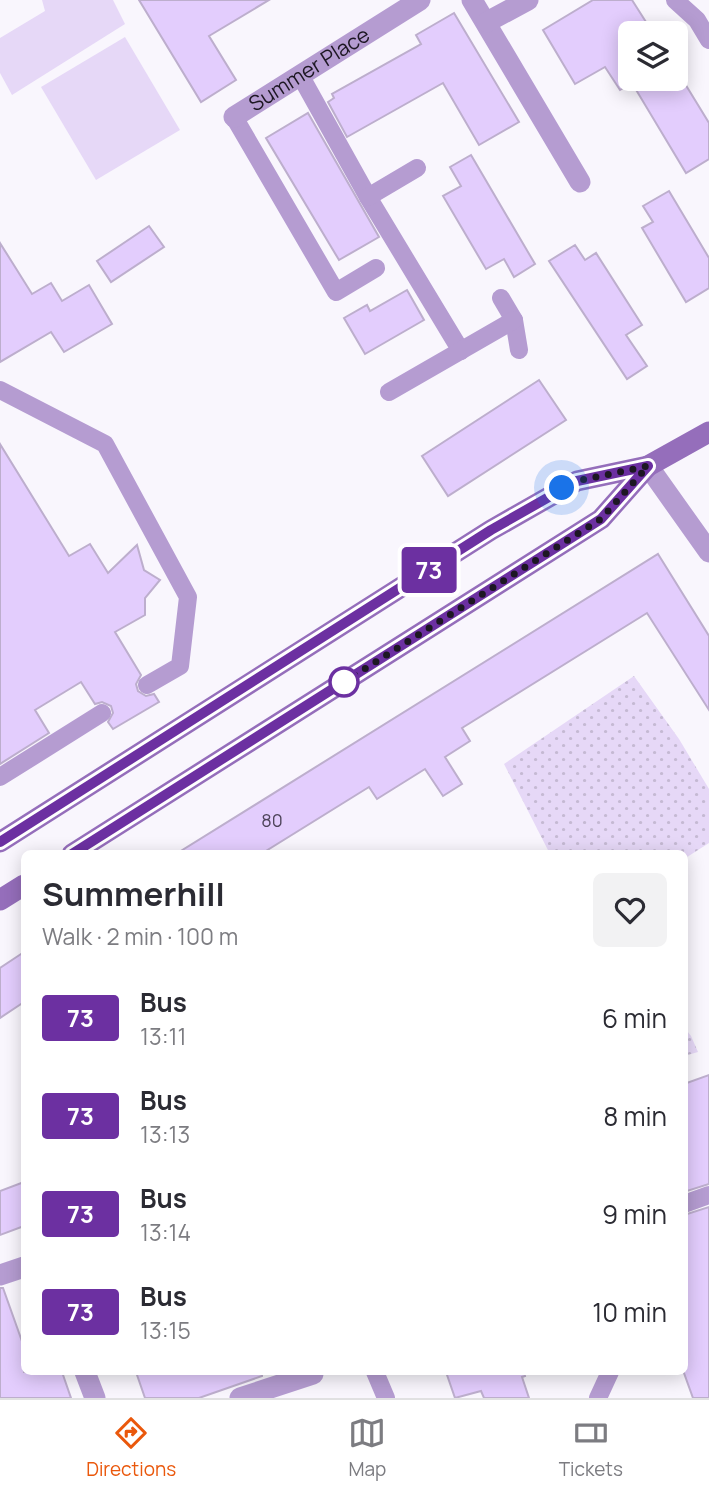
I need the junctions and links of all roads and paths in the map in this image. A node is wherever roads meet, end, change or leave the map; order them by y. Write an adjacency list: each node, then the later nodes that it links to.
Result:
1 (420, 0): 7 (street, Summer Place)
2 (472, 0): 5 (street)
3 (527, 0): 5 (street)
4 (675, 0): 6 (lane)
5 (486, 23): 10 (street)
6 (709, 40)
7 (300, 75): 8 (street, Summer Place); 11 (lane)
8 (234, 117): 12 (lane)
9 (416, 168): 11 (lane)
10 (580, 182)
11 (368, 197): 16 (lane)
12 (376, 268)
13 (501, 298): 14 (lane)
14 (514, 320): 15 (lane); 16 (lane)
15 (519, 350)
16 (461, 351): 18 (lane)
17 (0, 390): 22 (lane)
18 (389, 392)
19 (709, 432): 20 (main road)
20 (648, 466): 21 (street); 25 (main road); 26 (main road)
21 (709, 552)
22 (147, 685)
23 (102, 713): 24 (lane)
24 (0, 777)
25 (0, 842)
26 (78, 850)
27 (21, 887): 28 (main road)
28 (0, 900)
29 (709, 1195): 30 (lane)
30 (688, 1203)
31 (21, 1268): 32 (street)
32 (0, 1275)
33 (86, 1375): 37 (street)
34 (310, 1375): 38 (street)
35 (376, 1375): 39 (lane)
36 (609, 1375): 40 (lane)
37 (95, 1398)
38 (240, 1398)
39 (386, 1398)
40 (598, 1398)

